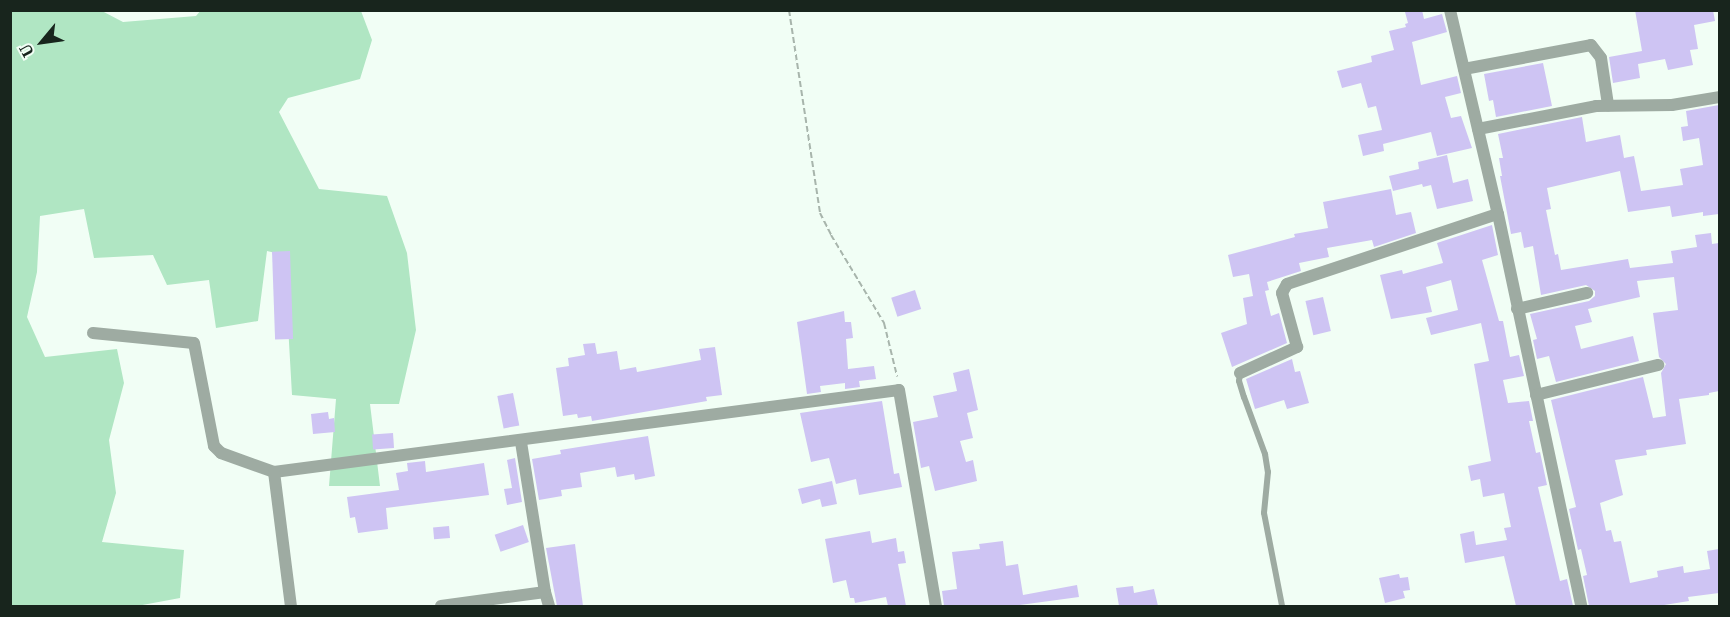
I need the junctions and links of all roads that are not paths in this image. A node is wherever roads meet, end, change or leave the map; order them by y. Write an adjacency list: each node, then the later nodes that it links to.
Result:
1 (1450, 10): 2 (street)
2 (1464, 69): 4 (street); 5 (street)
3 (1719, 97): 4 (street)
4 (1608, 105): 5 (street)
5 (1478, 129): 6 (street)
6 (1498, 214): 8 (street); 11 (street)
7 (1587, 293): 8 (street)
8 (1517, 309): 12 (street)
9 (93, 333): 14 (street)
10 (1658, 364): 12 (street)
11 (1240, 373): 20 (lane)
12 (1536, 395): 21 (street)
13 (521, 442): 14 (street); 15 (street); 19 (street)
14 (274, 472): 16 (street)
15 (545, 592): 17 (street); 18 (street)
16 (291, 606)
17 (441, 606)
18 (549, 606)
19 (936, 606)
20 (1282, 606)
21 (1581, 606)

